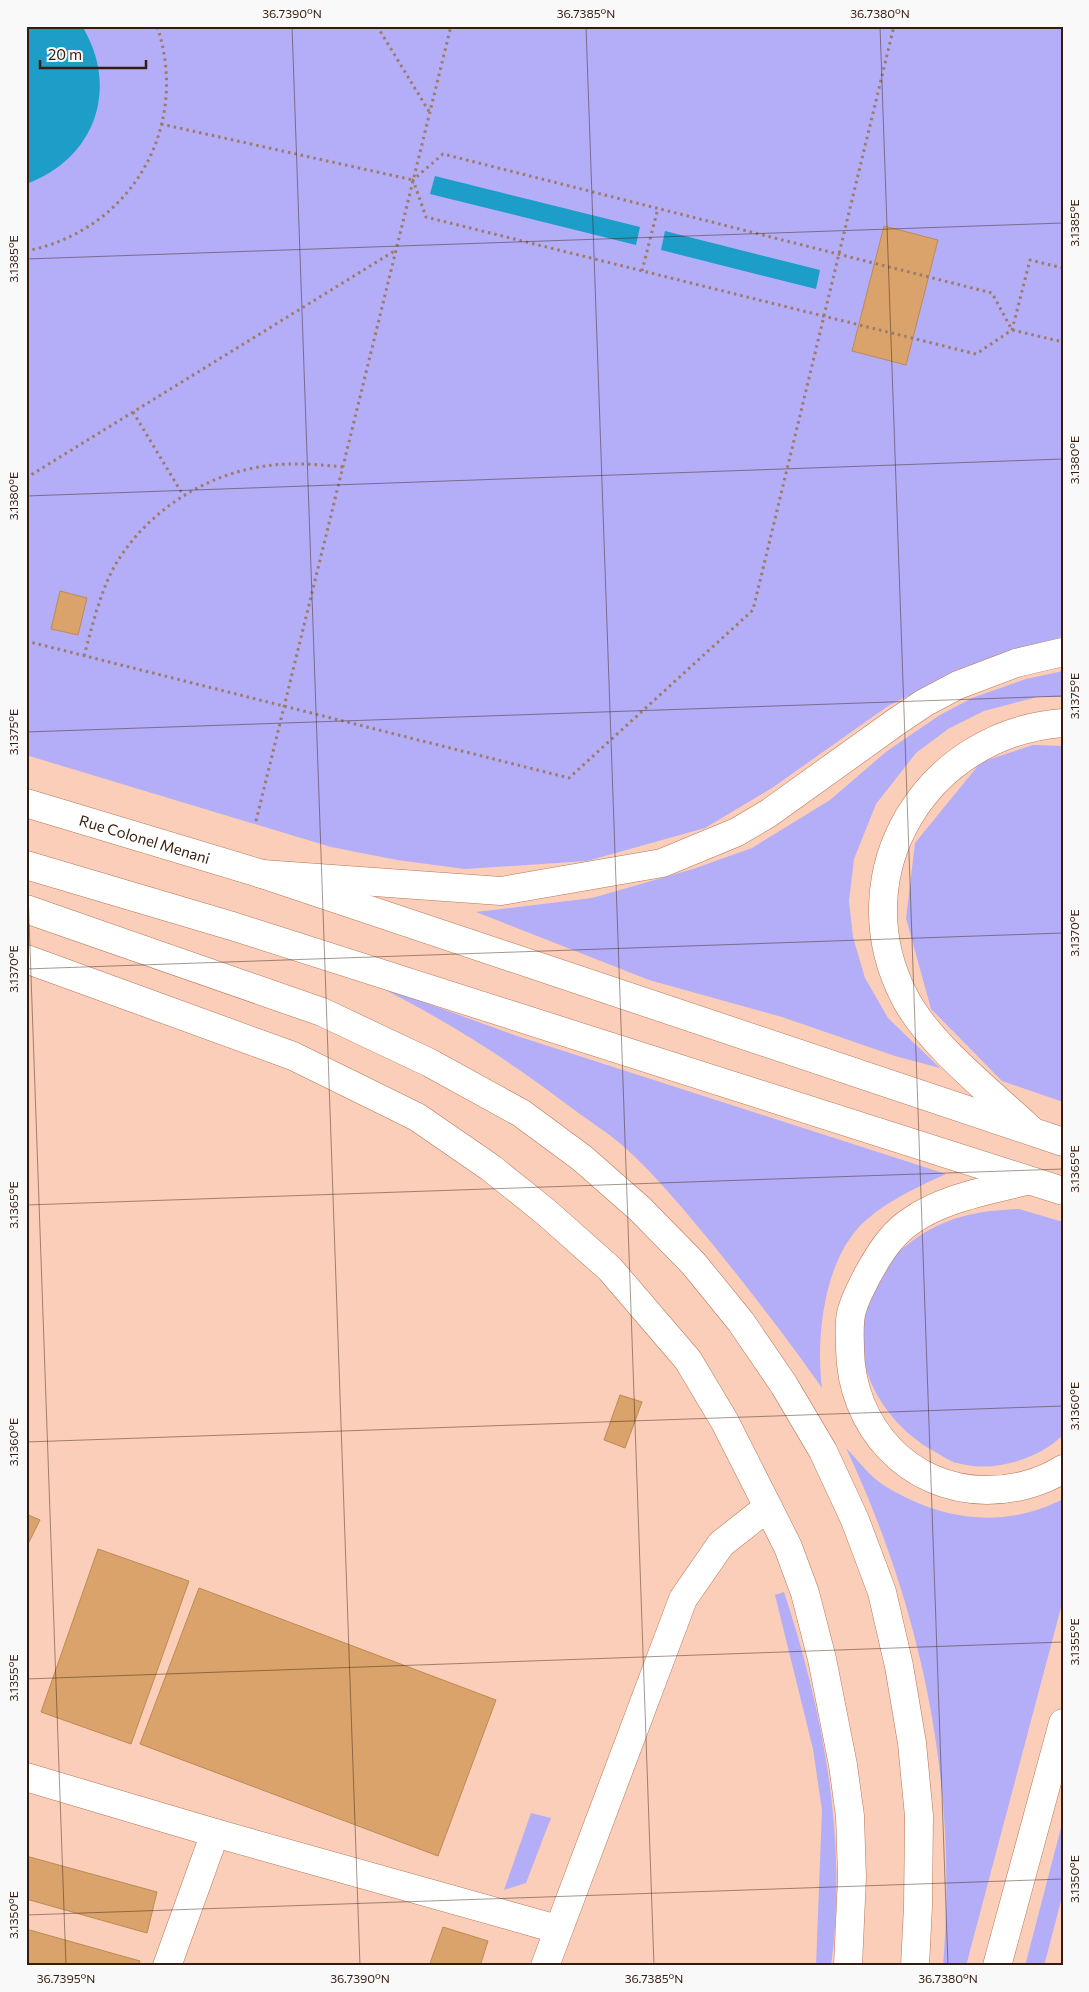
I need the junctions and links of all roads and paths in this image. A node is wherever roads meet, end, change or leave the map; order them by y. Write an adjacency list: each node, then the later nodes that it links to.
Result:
1 (157, 26): 6 (path)
2 (377, 26): 5 (path)
3 (451, 26): 5 (path)
4 (894, 26): 11 (path)
5 (430, 113): 7 (path)
6 (161, 124): 7 (path); 10 (path)
7 (413, 180): 8 (path); 9 (path); 13 (path)
8 (658, 208): 11 (path); 13 (path)
9 (396, 250): 17 (path); 18 (path)
10 (26, 251)
11 (839, 254): 14 (path); 15 (path)
12 (1063, 268): 15 (path)
13 (642, 271): 14 (path)
14 (824, 316): 15 (path); 24 (path)
15 (1012, 330): 16 (path)
16 (1063, 342)
17 (133, 412): 19 (path); 20 (path)
18 (343, 467): 20 (path); 24 (path)
19 (26, 478)
20 (182, 495): 23 (path)
21 (26, 641): 23 (path)
22 (1063, 652): 29 (main road)
23 (84, 656): 24 (path)
24 (284, 706): 27 (path)
25 (1063, 723): 32 (main road)
26 (26, 803): 29 (main road, Rue Colonel Menani)
27 (256, 821)
28 (26, 865): 34 (main road)
29 (262, 874): 32 (main road)
30 (26, 909): 45 (main road)
31 (26, 959): 37 (main road)
32 (1032, 1130): 33 (main road)
33 (1063, 1142)
34 (1026, 1181): 35 (main road); 36 (main road)
35 (1063, 1192)
36 (1063, 1469)
37 (768, 1507): 41 (main road); 44 (main road)
38 (1063, 1723): 46 (main road)
39 (26, 1777): 40 (main road)
40 (215, 1833): 41 (main road); 42 (main road)
41 (557, 1929): 43 (main road)
42 (167, 1966)
43 (544, 1966)
44 (848, 1966)
45 (915, 1966)
46 (997, 1966)

